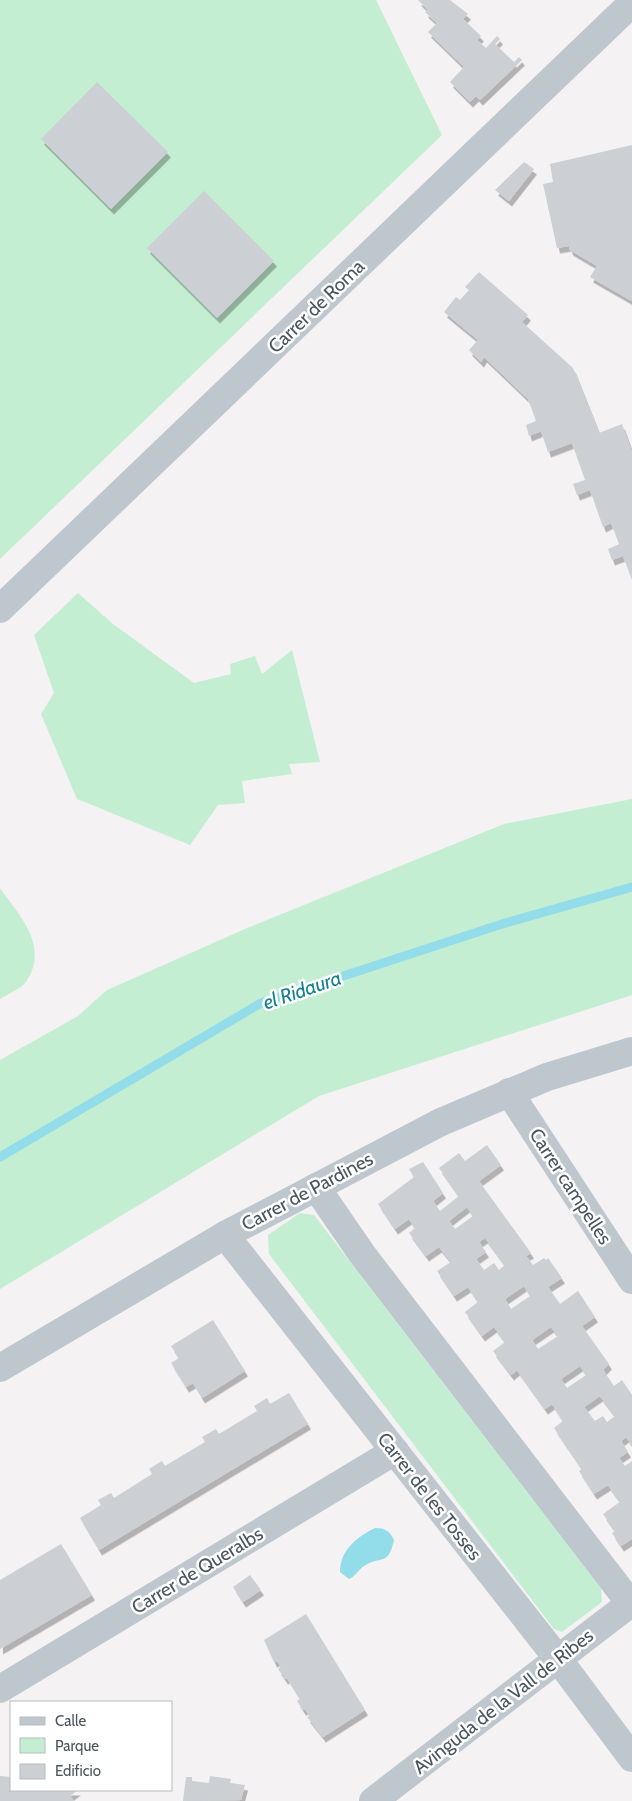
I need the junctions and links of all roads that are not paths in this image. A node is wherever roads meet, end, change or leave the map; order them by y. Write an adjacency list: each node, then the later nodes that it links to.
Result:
1 (632, 3): 2 (street, Carrer de Roma)
2 (0, 609)
3 (632, 1051): 4 (street, Carrer de Pardines)
4 (509, 1092): 5 (street, Carrer de Pardines); 7 (street, Carrer campelles)
5 (316, 1187): 6 (street, Carrer de Pardines); 10 (street)
6 (225, 1235): 8 (street, Carrer de Pardines); 9 (street, Carrer de les Tosses)
7 (632, 1280)
8 (0, 1368)
9 (395, 1451): 11 (street, Carrer de les Tosses); 12 (street, Carrer de Queralbs)
10 (631, 1602): 11 (street, Avinguda de la Vall de Ribes)
11 (558, 1659): 13 (street, Carrer de les Tosses); 14 (street, Avinguda de la Vall de Ribes)
12 (0, 1689)
13 (632, 1758)
14 (373, 1801)

